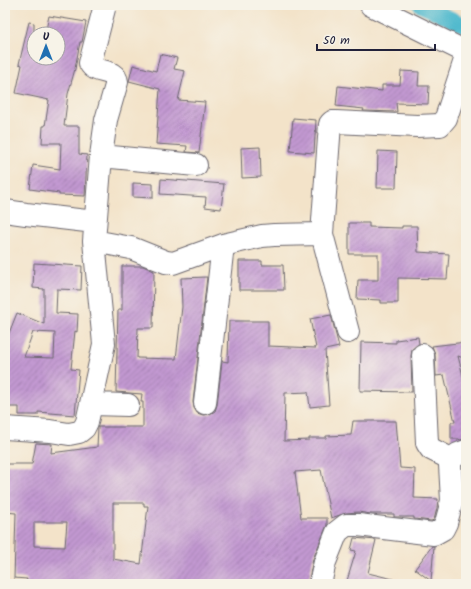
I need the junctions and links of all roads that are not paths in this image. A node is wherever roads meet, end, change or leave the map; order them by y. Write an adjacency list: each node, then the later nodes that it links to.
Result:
1 (105, 5): 5 (street)
2 (371, 5): 3 (street)
3 (466, 52)
4 (466, 57): 9 (street)
5 (101, 156): 6 (street); 8 (street)
6 (196, 165)
7 (5, 211): 8 (street)
8 (95, 231): 10 (street); 14 (street)
9 (322, 234): 10 (street); 11 (street)
10 (223, 245): 13 (street)
11 (348, 332)
12 (424, 355): 17 (street)
13 (205, 403)
14 (92, 404): 15 (street); 16 (street)
15 (128, 405)
16 (5, 428)
17 (458, 455): 18 (street)
18 (320, 584)

